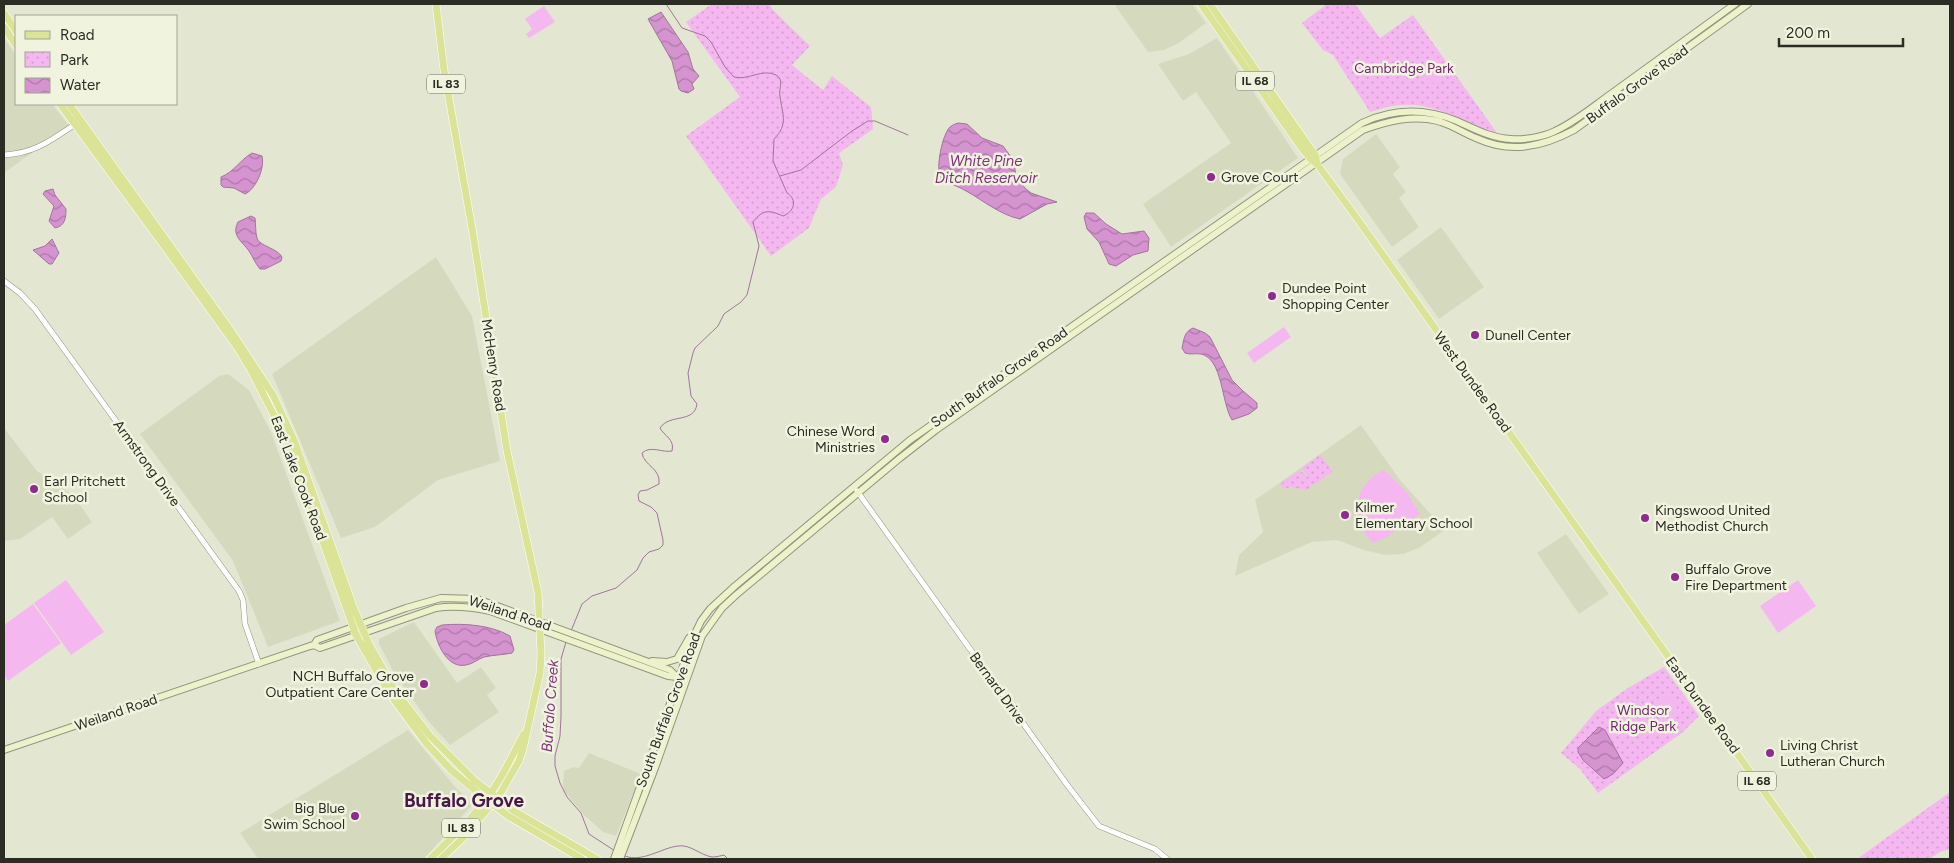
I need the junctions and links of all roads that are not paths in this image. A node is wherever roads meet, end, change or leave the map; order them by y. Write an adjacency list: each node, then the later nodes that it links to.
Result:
1 (436, 4): 23 (main road, McHenry Road / IL 83)
2 (1201, 4): 16 (main road, IL 68)
3 (1210, 4): 16 (main road, IL 68)
4 (1735, 4): 13 (main road, Buffalo Grove Road)
5 (1748, 4): 14 (main road, Buffalo Grove Road)
6 (4, 13): 8 (main road)
7 (4, 27): 9 (main road)
8 (15, 29)
9 (15, 44)
10 (61, 105): 12 (main road, East Lake Cook Road)
11 (70, 105): 12 (main road, East Lake Cook Road)
12 (78, 122): 15 (street); 24 (main road, East Lake Cook Road); 25 (main road, East Lake Cook Road)
13 (1550, 133): 16 (main road, South Buffalo Grove Road)
14 (1517, 147): 17 (main road, South Buffalo Grove Road)
15 (4, 155)
16 (1313, 156): 17 (main road, IL 68); 19 (main road, South Buffalo Grove Road)
17 (1317, 164): 20 (main road, South Buffalo Grove Road); 21 (main road, West Dundee Road / IL 68)
18 (4, 281): 31 (street, Armstrong Drive)
19 (854, 486): 20 (street, Bernard Drive); 22 (main road, South Buffalo Grove Road)
20 (859, 492): 34 (main road, South Buffalo Grove Road); 44 (street, Bernard Drive)
21 (1629, 600): 45 (main road, East Dundee Road / IL 68)
22 (702, 621): 30 (main road); 33 (main road, South Buffalo Grove Road)
23 (540, 622): 24 (main road, Weiland Road); 26 (main road, McHenry Road / IL 83); 30 (main road, Weiland Road)
24 (361, 624): 25 (main road, Weiland Road); 27 (main road, East Lake Cook Road)
25 (353, 627): 28 (main road, East Lake Cook Road); 29 (main road, Weiland Road)
26 (541, 630): 27 (main road, Weiland Road); 32 (main road, Weiland Road); 37 (main road, McHenry Road / IL 83)
27 (365, 633): 28 (main road, Weiland Road); 37 (main road, East Lake Cook Road)
28 (356, 635): 29 (main road, Weiland Road); 37 (main road, East Lake Cook Road)
29 (314, 645): 31 (main road, Weiland Road)
30 (632, 656): 33 (main road, Weiland Road)
31 (258, 664): 36 (main road, Weiland Road)
32 (656, 672): 33 (main road, Weiland Road); 35 (main road)
33 (677, 677): 34 (main road); 35 (main road, South Buffalo Grove Road)
34 (686, 680): 38 (main road, South Buffalo Grove Road)
35 (674, 694): 38 (main road, South Buffalo Grove Road)
36 (4, 750)
37 (491, 799): 40 (main road, McHenry Road / IL 83); 41 (main road, McHenry Road / IL 83); 42 (main road); 43 (main road)
38 (622, 845): 39 (main road, South Buffalo Grove Road)
39 (617, 858)
40 (430, 859)
41 (441, 859)
42 (582, 859)
43 (597, 859)
44 (1167, 859)
45 (1812, 859)

